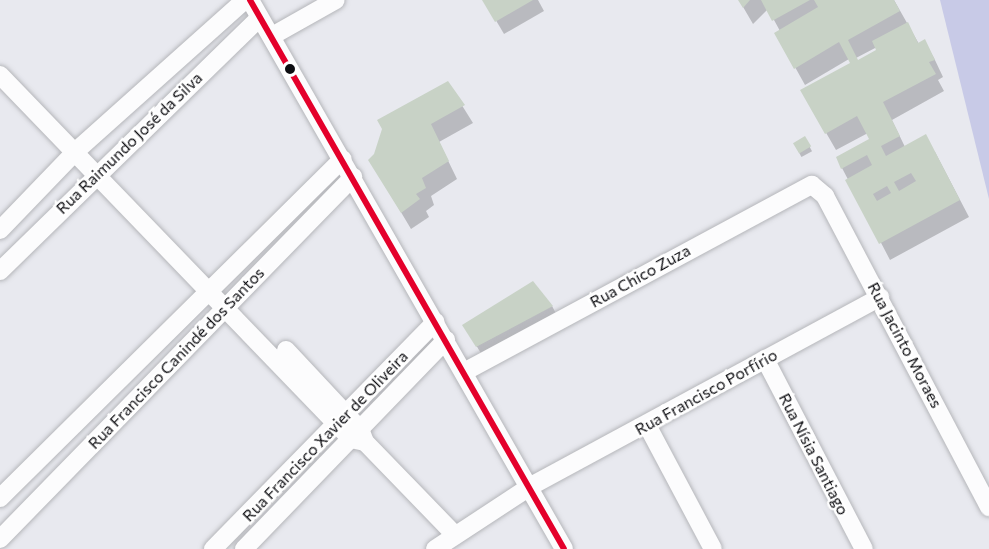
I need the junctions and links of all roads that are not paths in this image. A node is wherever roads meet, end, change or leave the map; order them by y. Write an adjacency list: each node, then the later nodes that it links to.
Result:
1 (244, 0): 7 (street, Rua Raimundo José da Silva)
2 (250, 0): 4 (street)
3 (336, 0): 5 (street)
4 (260, 17): 5 (street); 9 (street, Rua Raimundo José da Silva)
5 (272, 36): 8 (street)
6 (0, 75): 7 (street)
7 (76, 151): 9 (street); 12 (street, Rua Raimundo José da Silva)
8 (342, 159): 10 (street); 14 (street, Rua Francisco Canindé dos Santos)
9 (96, 174): 13 (street, Rua Raimundo José da Silva); 14 (street)
10 (352, 177): 16 (street, Rua Francisco Canindé dos Santos); 17 (street)
11 (817, 187): 15 (street, Rua Jacinto Moraes); 20 (street, Rua Chico Zuza)
12 (0, 230)
13 (0, 271)
14 (210, 286): 16 (street); 25 (street, Rua Francisco Canindé dos Santos)
15 (880, 297): 19 (street, Rua Francisco Porfírio); 26 (street, Rua Jacinto Moraes)
16 (230, 303): 21 (street); 27 (street, Rua Francisco Canindé dos Santos)
17 (435, 322): 18 (street); 21 (street, Rua Francisco Xavier de Oliveira)
18 (446, 340): 20 (street); 23 (street, Rua Francisco Xavier de Oliveira)
19 (765, 359): 22 (street, Rua Francisco Porfírio); 35 (street, Rua Nísia Santiago)
20 (464, 372): 24 (street)
21 (343, 419): 23 (street); 30 (street, Rua Francisco Xavier de Oliveira)
22 (647, 425): 24 (street, Rua Francisco Porfírio); 34 (street)
23 (358, 437): 28 (street); 31 (street, Rua Francisco Xavier de Oliveira)
24 (531, 486): 28 (street, Rua Francisco Porfírio); 33 (street)
25 (4, 494): 27 (street)
26 (989, 507)
27 (28, 509): 29 (street, Rua Francisco Canindé dos Santos)
28 (454, 534): 32 (street, Rua Francisco Porfírio)
29 (0, 538)
30 (213, 549)
31 (244, 549)
32 (435, 549)
33 (564, 549)
34 (713, 549)
35 (864, 549)

